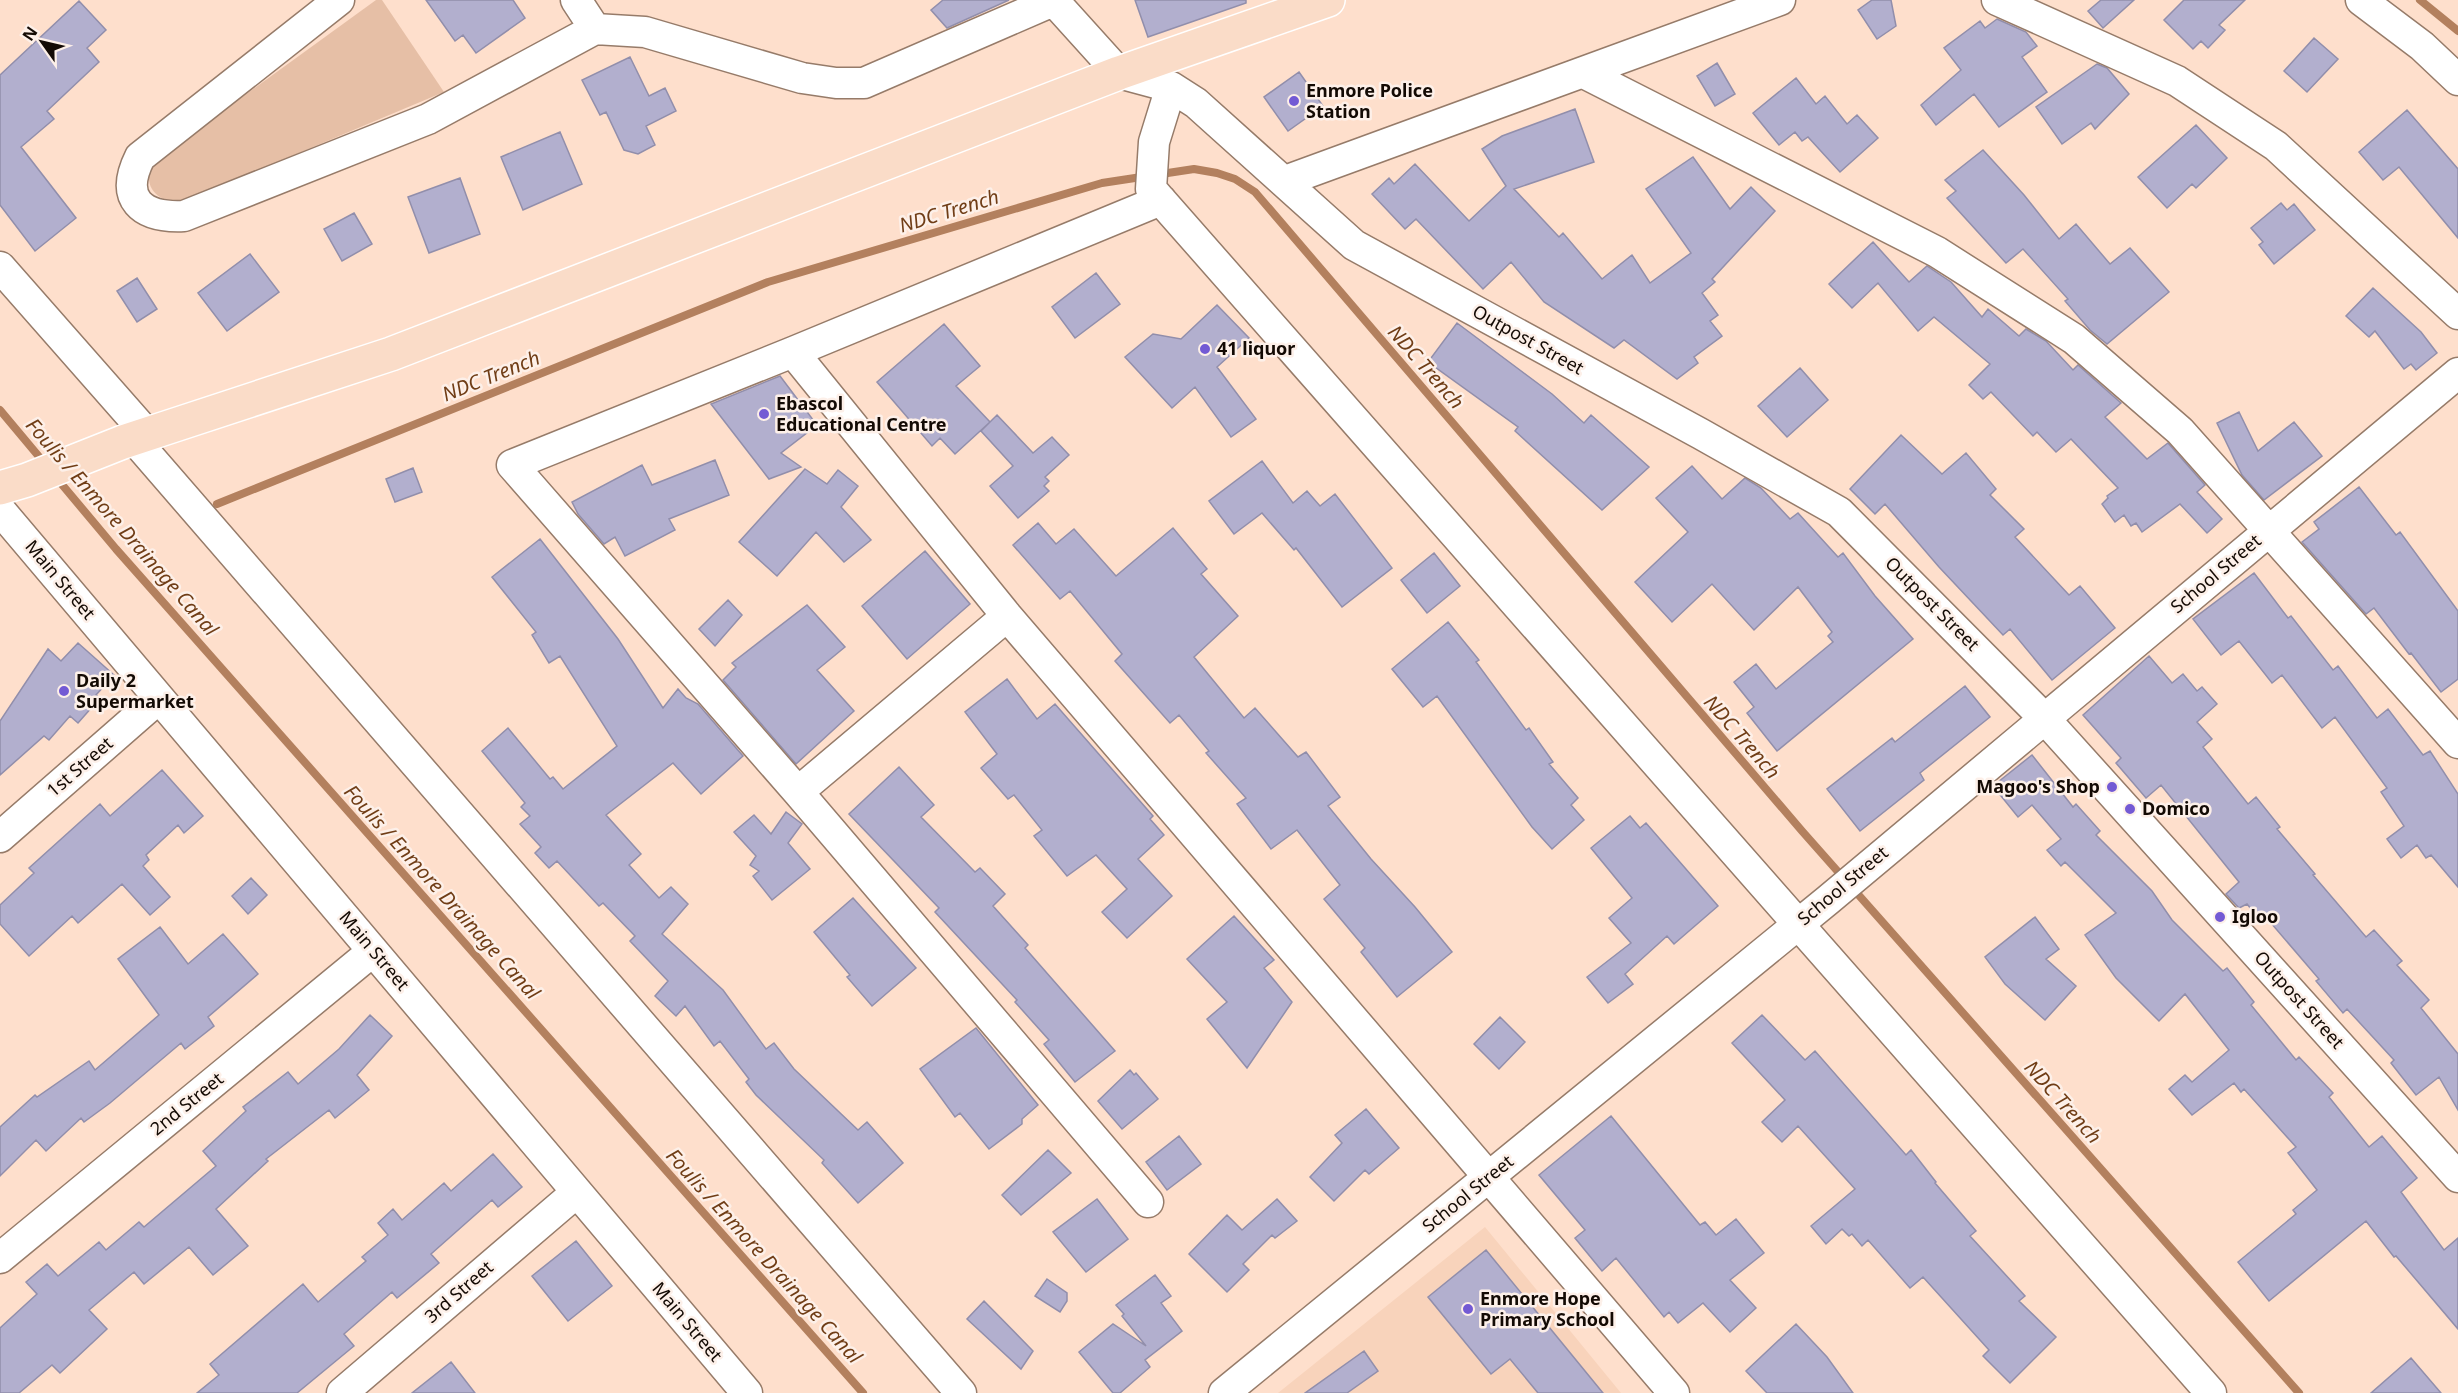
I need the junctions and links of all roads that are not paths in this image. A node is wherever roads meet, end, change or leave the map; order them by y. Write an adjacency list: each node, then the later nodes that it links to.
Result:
1 (339, 0): 8 (street)
2 (576, 0): 8 (street)
3 (1053, 0): 8 (street); 9 (street)
4 (1328, 0): 9 (main road)
5 (1780, 0): 10 (street)
6 (1997, 0): 16 (street)
7 (2361, 0): 11 (street)
8 (595, 30)
9 (1119, 73): 12 (street, Outpost Street); 19 (main road)
10 (1584, 73): 13 (street); 22 (street)
11 (2458, 80)
12 (1171, 87): 13 (street, Outpost Street); 14 (street)
13 (1285, 181): 25 (street, Outpost Street)
14 (1156, 195): 17 (street); 29 (street)
15 (0, 267): 19 (street)
16 (2458, 314)
17 (793, 352): 23 (street); 27 (street)
18 (2458, 373): 22 (street, School Street)
19 (141, 436): 20 (main road); 38 (street)
20 (13, 484)
21 (0, 510): 24 (street, Main Street)
22 (2269, 531): 25 (street, School Street); 26 (street)
23 (1007, 616): 27 (street); 31 (street)
24 (159, 698): 28 (street, 1st Street); 30 (street, Main Street)
25 (2044, 718): 29 (street, School Street); 32 (street, Outpost Street)
26 (2458, 743)
27 (798, 792): 34 (street)
28 (0, 837)
29 (1798, 924): 31 (street, School Street); 41 (street)
30 (373, 951): 33 (street, Main Street); 35 (street, 2nd Street)
31 (1489, 1177): 39 (street, School Street); 40 (street)
32 (2458, 1177)
33 (577, 1192): 36 (street, 3rd Street); 37 (street, Main Street)
34 (1148, 1202)
35 (0, 1258)
36 (342, 1393)
37 (747, 1393)
38 (961, 1393)
39 (1224, 1393)
40 (1674, 1393)
41 (2211, 1393)

